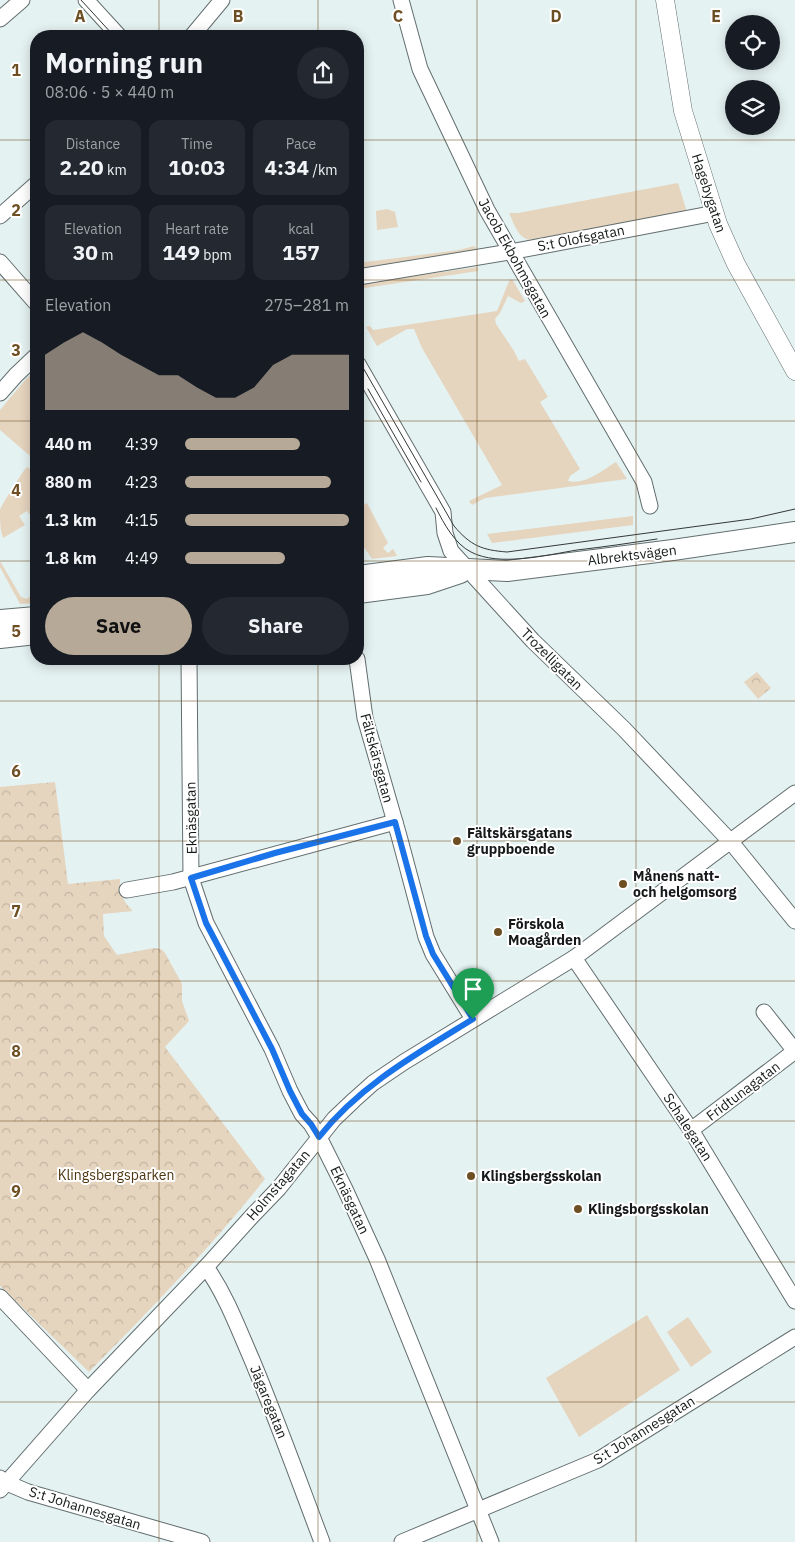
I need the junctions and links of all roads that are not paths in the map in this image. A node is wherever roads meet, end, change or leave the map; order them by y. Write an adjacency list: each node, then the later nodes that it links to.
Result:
1 (22, 0): 6 (street)
2 (86, 0): 7 (street)
3 (222, 0): 8 (street)
4 (401, 0): 12 (street, Jacob Ekbohmsgatan)
5 (665, 0): 10 (street, Hagebygatan)
6 (0, 19)
7 (114, 30)
8 (197, 30)
9 (30, 189): 11 (street)
10 (714, 214): 12 (street, S:t Olofsgatan); 17 (street, Hagebygatan)
11 (0, 216)
12 (510, 252): 14 (street, S:t Olofsgatan); 20 (street, Jacob Ekbohmsgatan)
13 (0, 262): 15 (street)
14 (364, 276)
15 (30, 296)
16 (30, 362): 19 (street)
17 (795, 371)
18 (364, 374): 22 (street, Trozelligatan)
19 (0, 393)
20 (650, 506)
21 (795, 532): 22 (main road, Albrektsvägen)
22 (468, 570): 23 (main road, Albrektsvägen); 24 (main road, Albrektsvägen); 33 (street, Trozelligatan)
23 (364, 575)
24 (364, 592)
25 (30, 618): 26 (main road)
26 (0, 620)
27 (30, 635): 28 (main road)
28 (0, 638)
29 (189, 665): 34 (street, Eknäsgatan)
30 (358, 665): 32 (street, Fältskärsgatan)
31 (795, 793): 33 (street, Holmstagatan)
32 (395, 822): 34 (street); 39 (street, Fältskärsgatan)
33 (731, 842): 36 (street, Trozelligatan); 37 (street, Holmstagatan)
34 (191, 878): 35 (street); 42 (street, Eknäsgatan)
35 (127, 890)
36 (795, 921)
37 (574, 958): 39 (street, Holmstagatan); 41 (street, Schalegatan)
38 (764, 1012): 40 (street)
39 (473, 1019): 42 (street, Holmstagatan)
40 (795, 1051): 41 (street, Fridtunagatan)
41 (691, 1130): 45 (street, Schalegatan)
42 (319, 1137): 43 (street, Holmstagatan); 49 (street, Eknäsgatan)
43 (206, 1267): 47 (street, Holmstagatan); 51 (street, Jägaregatan)
44 (0, 1297): 47 (street)
45 (795, 1301)
46 (795, 1337): 49 (street, S:t Johannesgatan)
47 (88, 1390): 48 (street, Holmstagatan)
48 (2, 1484): 50 (street, S:t Johannesgatan)
49 (478, 1510): 52 (street, S:t Johannesgatan); 53 (street, Eknäsgatan)
50 (202, 1542)
51 (322, 1542)
52 (402, 1542)
53 (491, 1542)

